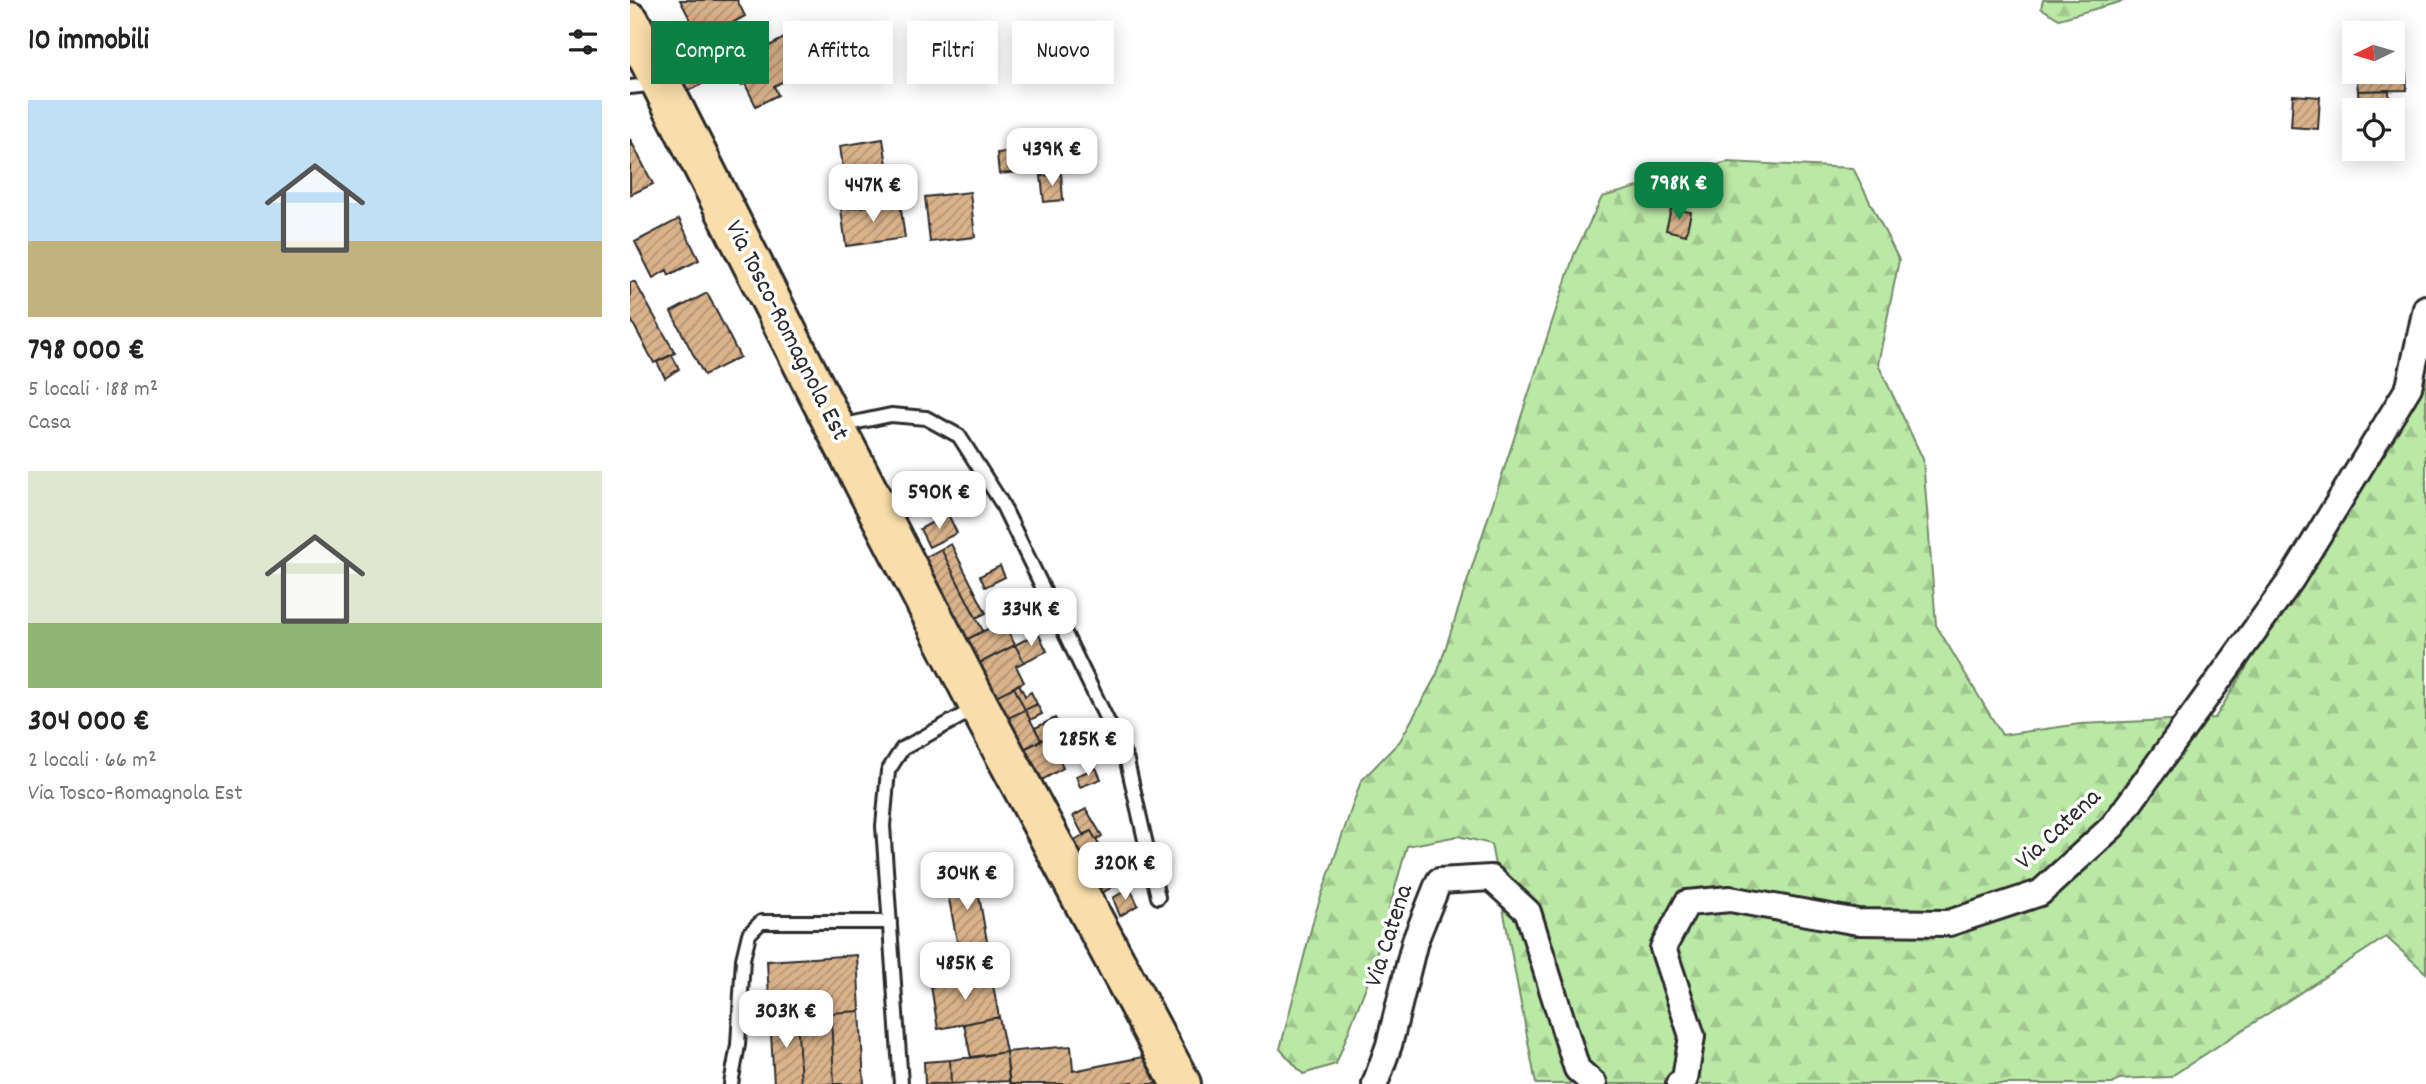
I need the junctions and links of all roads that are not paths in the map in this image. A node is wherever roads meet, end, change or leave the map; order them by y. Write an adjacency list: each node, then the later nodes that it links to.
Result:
1 (630, 22): 2 (main road, Via Tosco-Romagnola Est)
2 (646, 86): 4 (main road, Via Tosco-Romagnola Est)
3 (2426, 308): 13 (street, Via Catena)
4 (835, 427): 5 (main road, Via Tosco-Romagnola Est); 6 (lane)
5 (979, 706): 7 (lane); 10 (main road, Via Tosco-Romagnola Est)
6 (1158, 897)
7 (890, 922): 8 (lane); 9 (lane)
8 (731, 1084)
9 (901, 1084)
10 (1181, 1084)
11 (1375, 1084): 12 (street, Via Catena)
12 (1594, 1084)
13 (1679, 1084)

